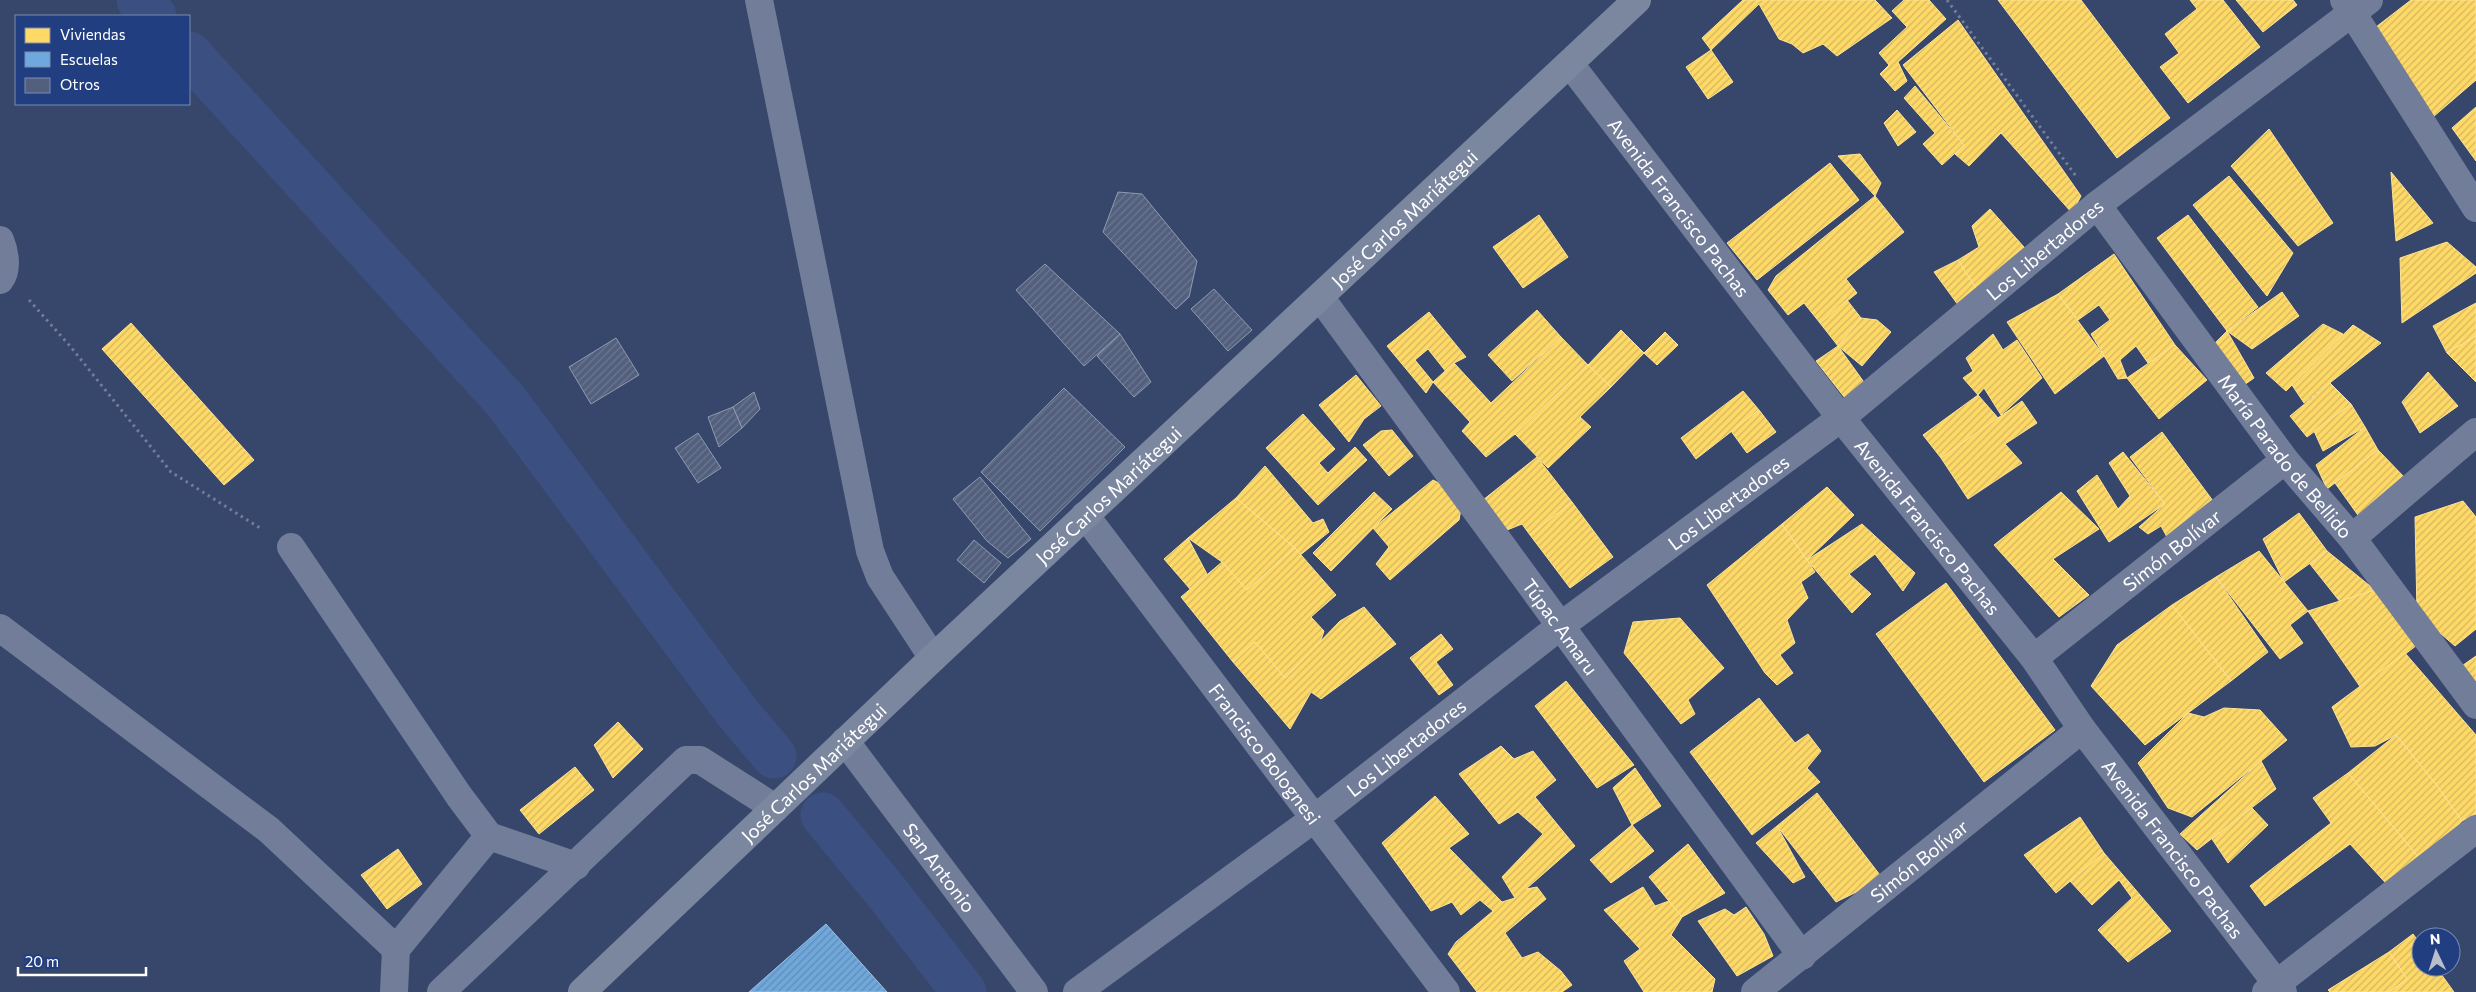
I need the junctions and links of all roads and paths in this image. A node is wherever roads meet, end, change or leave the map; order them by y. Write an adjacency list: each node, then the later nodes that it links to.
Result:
1 (759, 0): 19 (street)
2 (1637, 0): 5 (main road, José Carlos Mariátegui)
3 (1946, 0): 6 (path)
4 (2356, 5): 6 (street, Los Libertadores); 7 (street)
5 (1570, 64): 10 (main road, José Carlos Mariátegui); 11 (street, Avenida Francisco Pachas)
6 (2097, 205): 11 (street, Los Libertadores); 13 (street, María Parado de Bellido)
7 (2476, 208)
8 (0, 240): 9 (street)
9 (2, 277): 16 (path)
10 (1320, 297): 14 (main road, José Carlos Mariátegui); 17 (street, Túpac Amaru)
11 (1841, 418): 17 (street, Los Libertadores); 20 (street, Avenida Francisco Pachas)
12 (2476, 432): 15 (street)
13 (2285, 460): 15 (street, María Parado de Bellido); 20 (street, Simón Bolívar)
14 (1085, 515): 19 (main road, José Carlos Mariátegui); 25 (street, Francisco Bolognesi)
15 (2352, 538): 21 (street, María Parado de Bellido)
16 (291, 547): 27 (street)
17 (1559, 627): 25 (street, Los Libertadores); 30 (street, Túpac Amaru)
18 (0, 628): 29 (street)
19 (933, 658): 23 (main road, José Carlos Mariátegui)
20 (2034, 658): 22 (street, Avenida Francisco Pachas)
21 (2476, 705)
22 (2082, 729): 30 (street, Simón Bolívar); 31 (street, Avenida Francisco Pachas)
23 (846, 741): 24 (main road, José Carlos Mariátegui); 35 (street, San Antonio)
24 (775, 808): 28 (street); 34 (main road, José Carlos Mariátegui)
25 (1314, 818): 36 (street, Los Libertadores); 37 (street, Francisco Bolognesi)
26 (2476, 829): 31 (street)
27 (489, 836): 28 (street); 29 (street)
28 (576, 866): 33 (street)
29 (396, 949): 32 (street)
30 (1802, 956): 38 (street, Simón Bolívar)
31 (2275, 989)
32 (394, 992)
33 (441, 992)
34 (582, 992)
35 (1034, 992)
36 (1077, 992)
37 (1446, 992)
38 (1755, 992)

